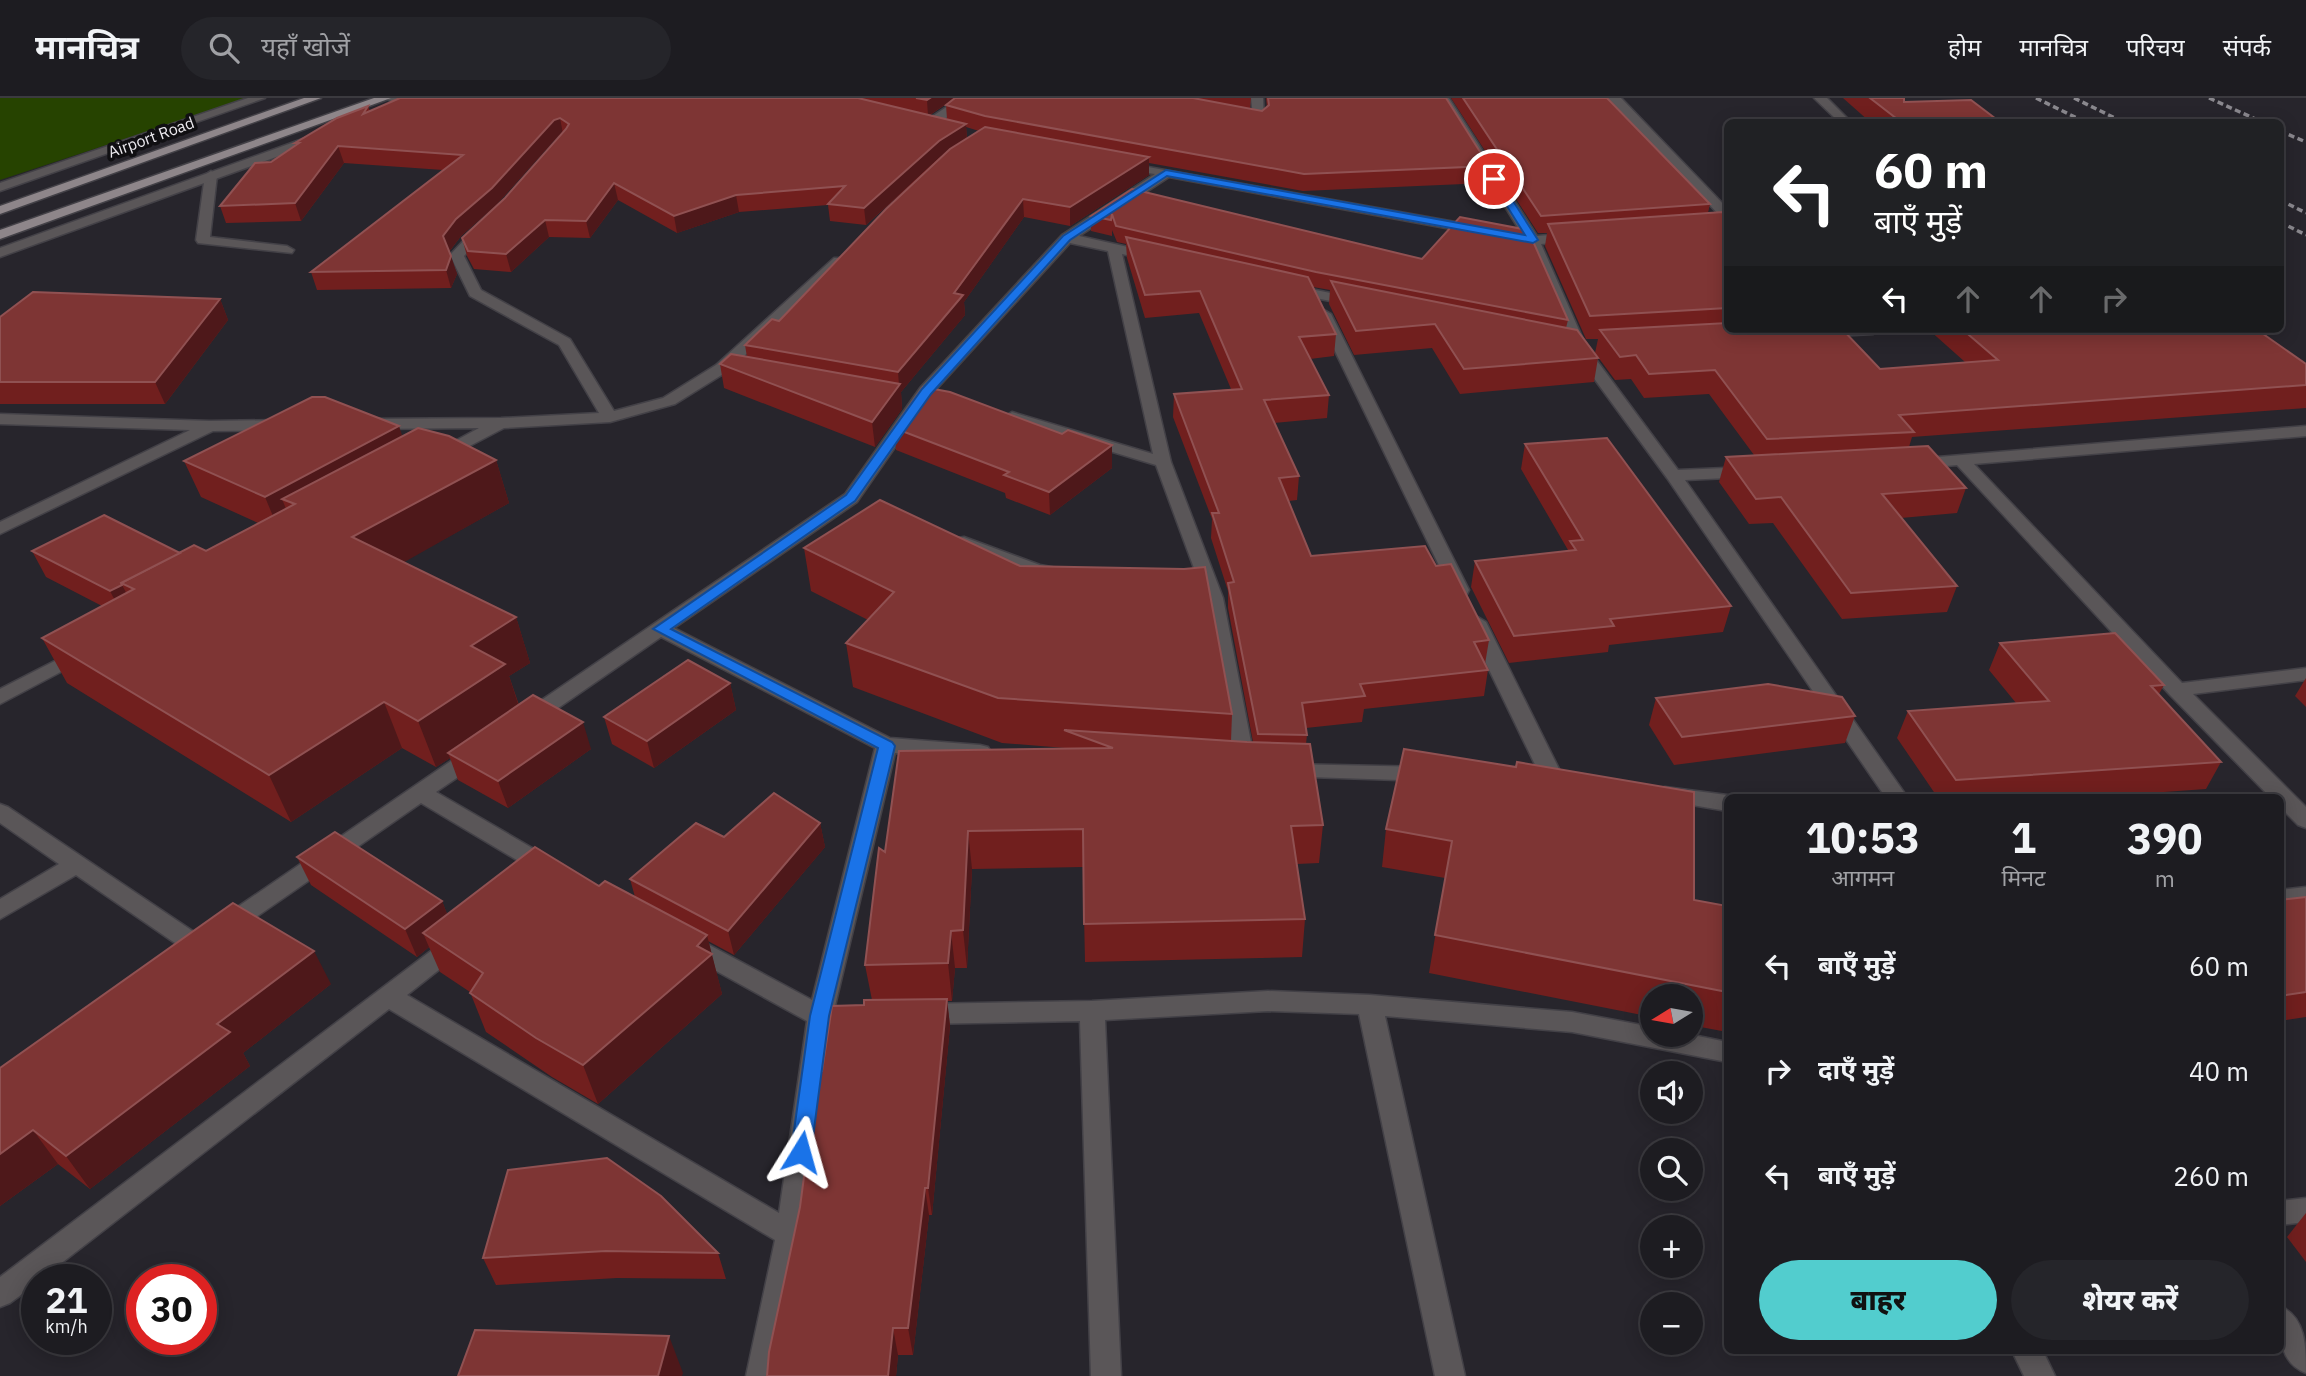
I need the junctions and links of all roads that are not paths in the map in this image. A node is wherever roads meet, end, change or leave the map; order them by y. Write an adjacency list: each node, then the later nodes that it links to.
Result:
1 (259, 98): 18 (street)
2 (315, 98): 19 (main road, Airport Road)
3 (384, 98): 22 (main road)
4 (390, 98): 11 (street)
5 (426, 98): 11 (street)
6 (968, 98): 14 (street)
7 (1256, 98): 12 (street)
8 (1443, 98): 25 (street)
9 (1614, 98): 20 (street)
10 (1820, 98): 13 (street)
11 (409, 104): 17 (street)
12 (1233, 116)
13 (1842, 119)
14 (931, 123)
15 (1140, 168): 16 (street)
16 (1166, 173): 24 (street); 25 (street)
17 (211, 176): 28 (street); 29 (street)
18 (0, 187)
19 (0, 210)
20 (1724, 212)
21 (494, 218): 37 (street)
22 (0, 235)
23 (1589, 236): 25 (street)
24 (1067, 238): 27 (street); 57 (street)
25 (1533, 240): 51 (street)
26 (854, 246): 34 (street)
27 (1114, 248): 30 (street); 47 (street)
28 (287, 250)
29 (0, 253)
30 (1167, 260)
31 (1274, 285): 32 (street)
32 (1314, 294): 33 (street); 68 (street)
33 (1367, 305)
34 (722, 368): 35 (street); 37 (street)
35 (748, 373)
36 (992, 411): 47 (street)
37 (610, 418): 39 (street)
38 (0, 419): 42 (street)
39 (501, 423): 41 (street); 48 (street)
40 (293, 425): 42 (street)
41 (349, 425)
42 (210, 426): 52 (street)
43 (2306, 431): 44 (street)
44 (2283, 433): 45 (street); 46 (street)
45 (2306, 450)
46 (1962, 461): 49 (street); 60 (street)
47 (1163, 462): 56 (street)
48 (428, 463)
49 (1893, 465)
50 (1769, 471): 51 (street)
51 (1673, 475): 72 (street)
52 (0, 529)
53 (950, 536): 54 (street)
54 (1077, 576)
55 (1187, 593): 56 (street)
56 (1214, 598): 65 (street)
57 (661, 629): 62 (street); 71 (street)
58 (98, 644): 61 (street)
59 (2306, 674): 60 (street)
60 (2177, 690): 73 (street)
61 (0, 697)
62 (887, 746): 63 (street); 90 (street)
63 (997, 753)
64 (1217, 768): 65 (street)
65 (1259, 770): 66 (street)
66 (1454, 775)
67 (1524, 776): 68 (street)
68 (1552, 777): 69 (street)
69 (1579, 781)
70 (1646, 791): 75 (street)
71 (419, 792): 78 (street); 79 (street)
72 (1894, 794)
73 (2280, 794)
74 (2284, 798): 77 (street)
75 (1724, 803)
76 (0, 812): 78 (street)
77 (2306, 820)
78 (75, 865): 84 (street)
79 (551, 870): 80 (street); 81 (street)
80 (575, 883)
81 (529, 887)
82 (2306, 896): 83 (street)
83 (2284, 899)
84 (0, 910)
85 (475, 929): 87 (street)
86 (673, 937): 90 (street)
87 (389, 997): 94 (street); 95 (street)
88 (1370, 1006): 89 (street); 91 (street); 101 (street)
89 (1092, 1011): 90 (street); 100 (street)
90 (820, 1016): 94 (street)
91 (1724, 1051)
92 (2306, 1209): 93 (street)
93 (2284, 1212)
94 (790, 1234): 99 (street)
95 (0, 1294)
96 (2284, 1326): 98 (street)
97 (2029, 1354): 102 (street)
98 (2306, 1359)
99 (761, 1376)
100 (1106, 1376)
101 (1450, 1376)
102 (2040, 1376)

